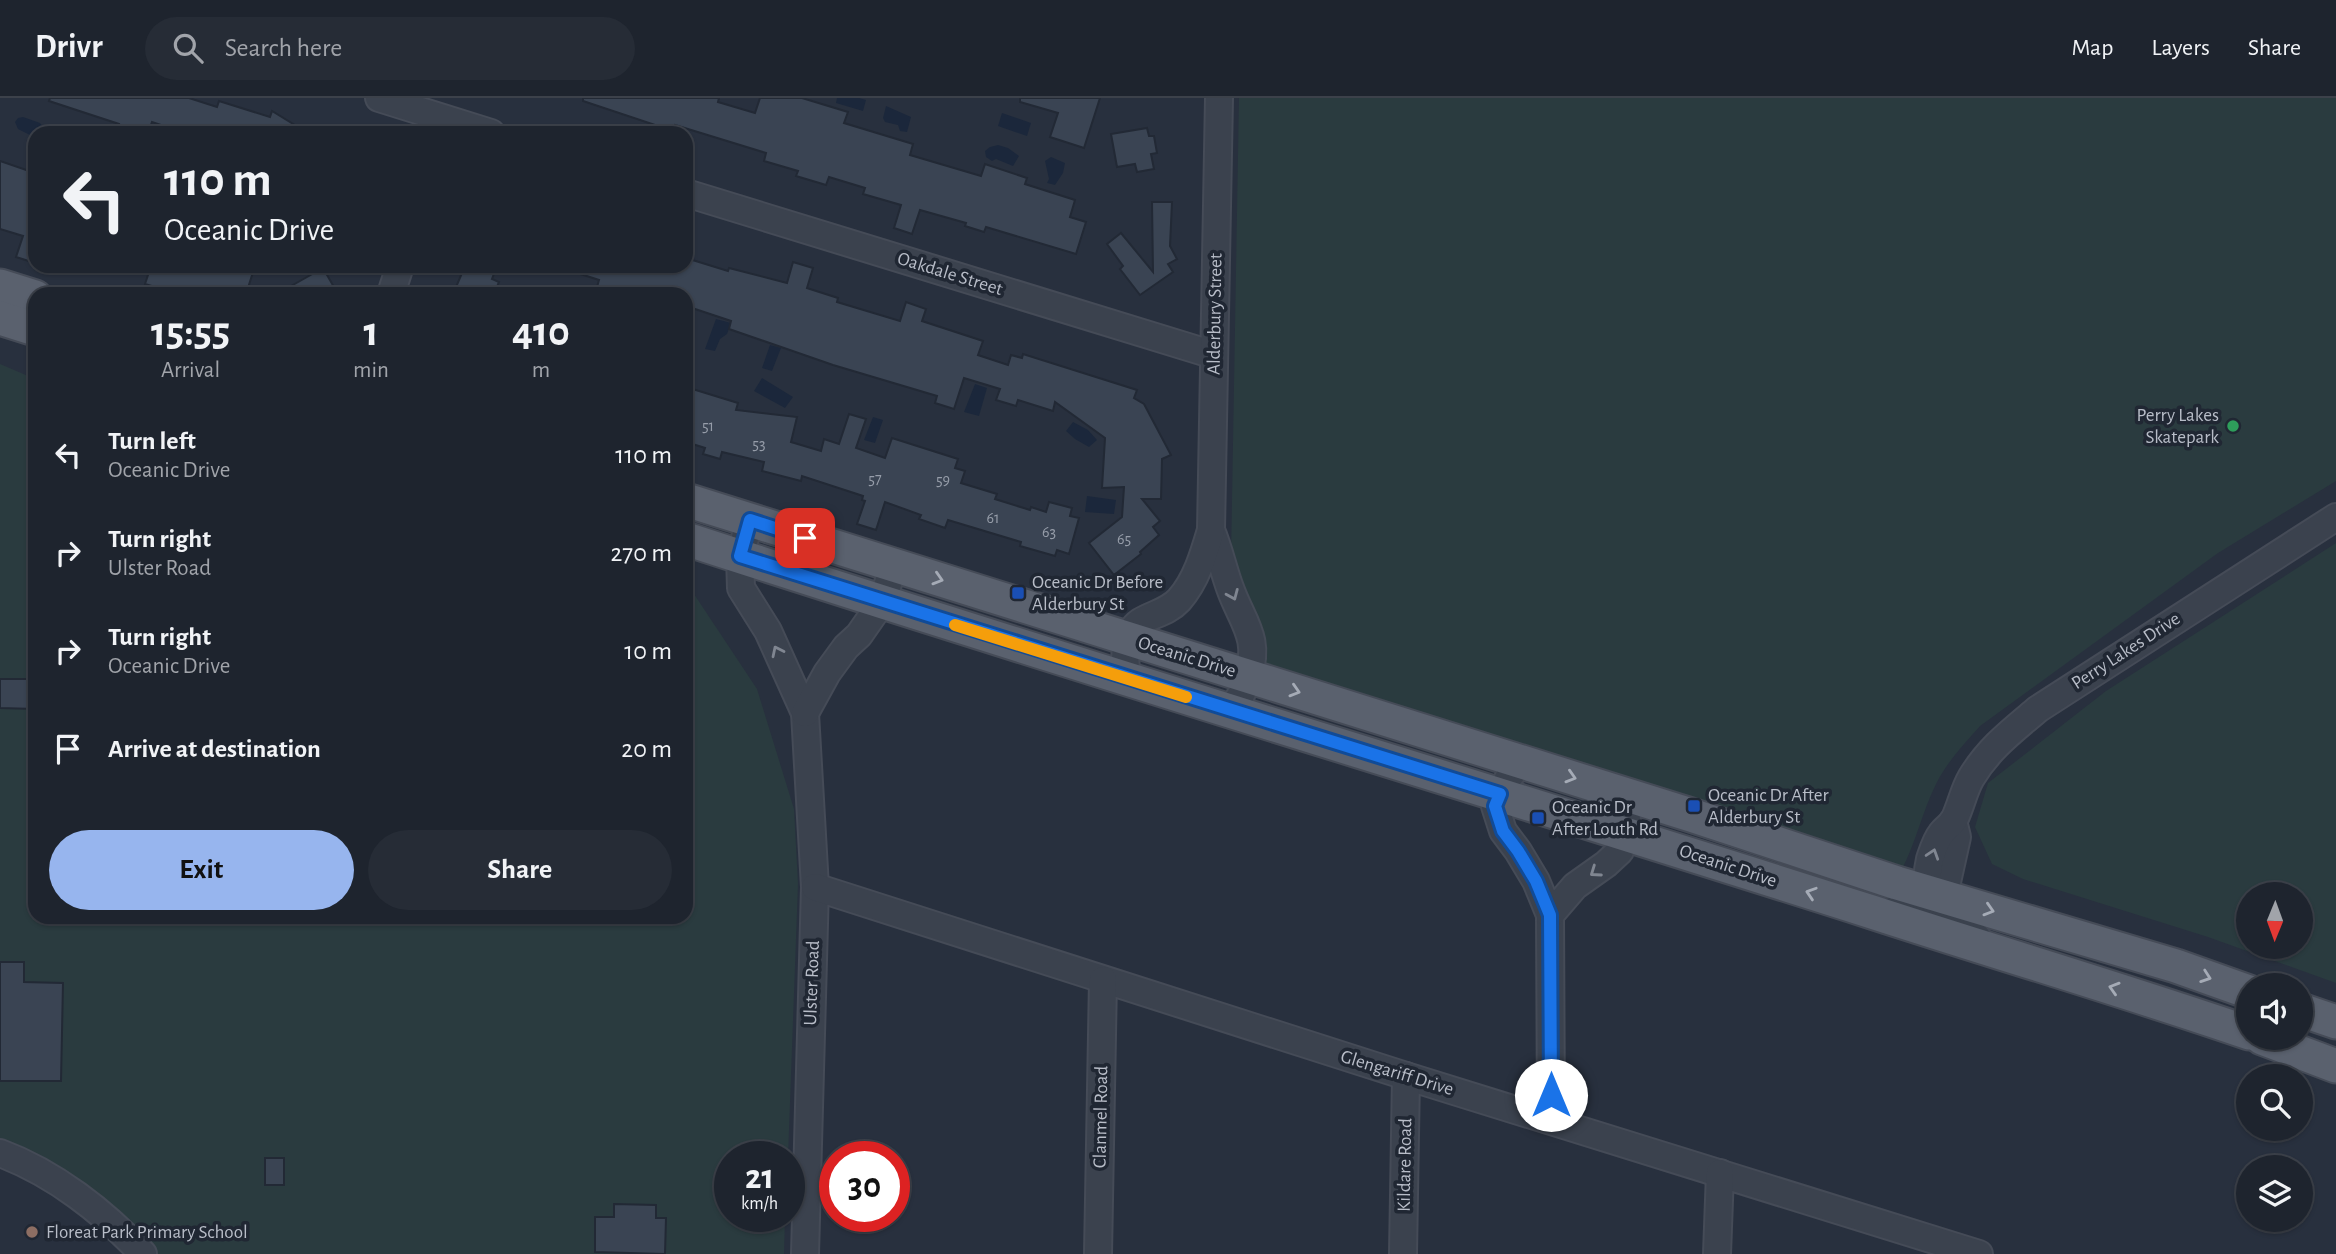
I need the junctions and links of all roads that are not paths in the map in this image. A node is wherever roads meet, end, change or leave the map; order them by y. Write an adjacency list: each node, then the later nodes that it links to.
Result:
1 (379, 98): 3 (street)
2 (1219, 98): 10 (street, Alderbury Street)
3 (446, 117): 4 (street)
4 (471, 126)
5 (693, 195): 10 (street, Oakdale Street)
6 (0, 286): 7 (main road)
7 (28, 295)
8 (0, 318): 9 (main road)
9 (28, 327)
10 (1214, 355): 14 (street, Alderbury Street)
11 (693, 502): 13 (main road, Oceanic Drive)
12 (2336, 517): 29 (street, Perry Lakes Drive)
13 (750, 520): 16 (street, Ulster Road); 17 (main road, Oceanic Drive)
14 (1212, 530): 19 (street, Alderbury Street); 20 (street, Alderbury Street, one-way to 20)
15 (693, 541): 16 (main road, Oceanic Drive)
16 (740, 556): 18 (main road, Oceanic Drive); 23 (street, Ulster Road, one-way to 16)
17 (894, 565): 18 (street); 19 (main road, Oceanic Drive, one-way to 19)
18 (882, 602): 21 (main road, Oceanic Drive); 23 (street)
19 (1129, 639): 20 (main road, Oceanic Drive); 21 (street)
20 (1248, 676): 22 (street, Alderbury Street); 24 (main road, Oceanic Drive, one-way to 24)
21 (1128, 678): 22 (main road, Oceanic Drive)
22 (1230, 710): 26 (main road, Oceanic Drive)
23 (805, 713): 28 (street, Ulster Road)
24 (1521, 762): 25 (main road, Oceanic Drive, one-way to 25); 26 (street)
25 (1620, 793): 27 (street); 29 (main road, Oceanic Drive)
26 (1500, 794): 27 (main road, Oceanic Drive); 31 (street)
27 (1626, 833): 30 (main road, Oceanic Drive, one-way to 27); 31 (street, one-way to 31)
28 (815, 887): 33 (street, Glengariff Drive); 45 (street, Ulster Road)
29 (1929, 892): 30 (street); 32 (street); 34 (main road, Oceanic Drive, one-way to 34)
30 (1876, 914): 32 (main road, Oceanic Drive)
31 (1550, 915): 41 (street)
32 (2011, 955): 37 (main road, Oceanic Drive, one-way to 32)
33 (1103, 980): 40 (street, Glengariff Drive); 46 (street, Clanmel Road)
34 (2236, 987)
35 (2313, 1014): 36 (main road)
36 (2336, 1023)
37 (2236, 1028)
38 (2294, 1050): 39 (main road)
39 (2336, 1066)
40 (1406, 1076): 41 (street, Glengariff Drive); 47 (street, Kildare Road)
41 (1551, 1120): 43 (street, Glengariff Drive)
42 (0, 1153): 44 (street)
43 (1720, 1173): 48 (street); 49 (street, Glengariff Drive)
44 (143, 1254)
45 (805, 1254)
46 (1098, 1254)
47 (1403, 1254)
48 (1717, 1254)
49 (1979, 1254)

